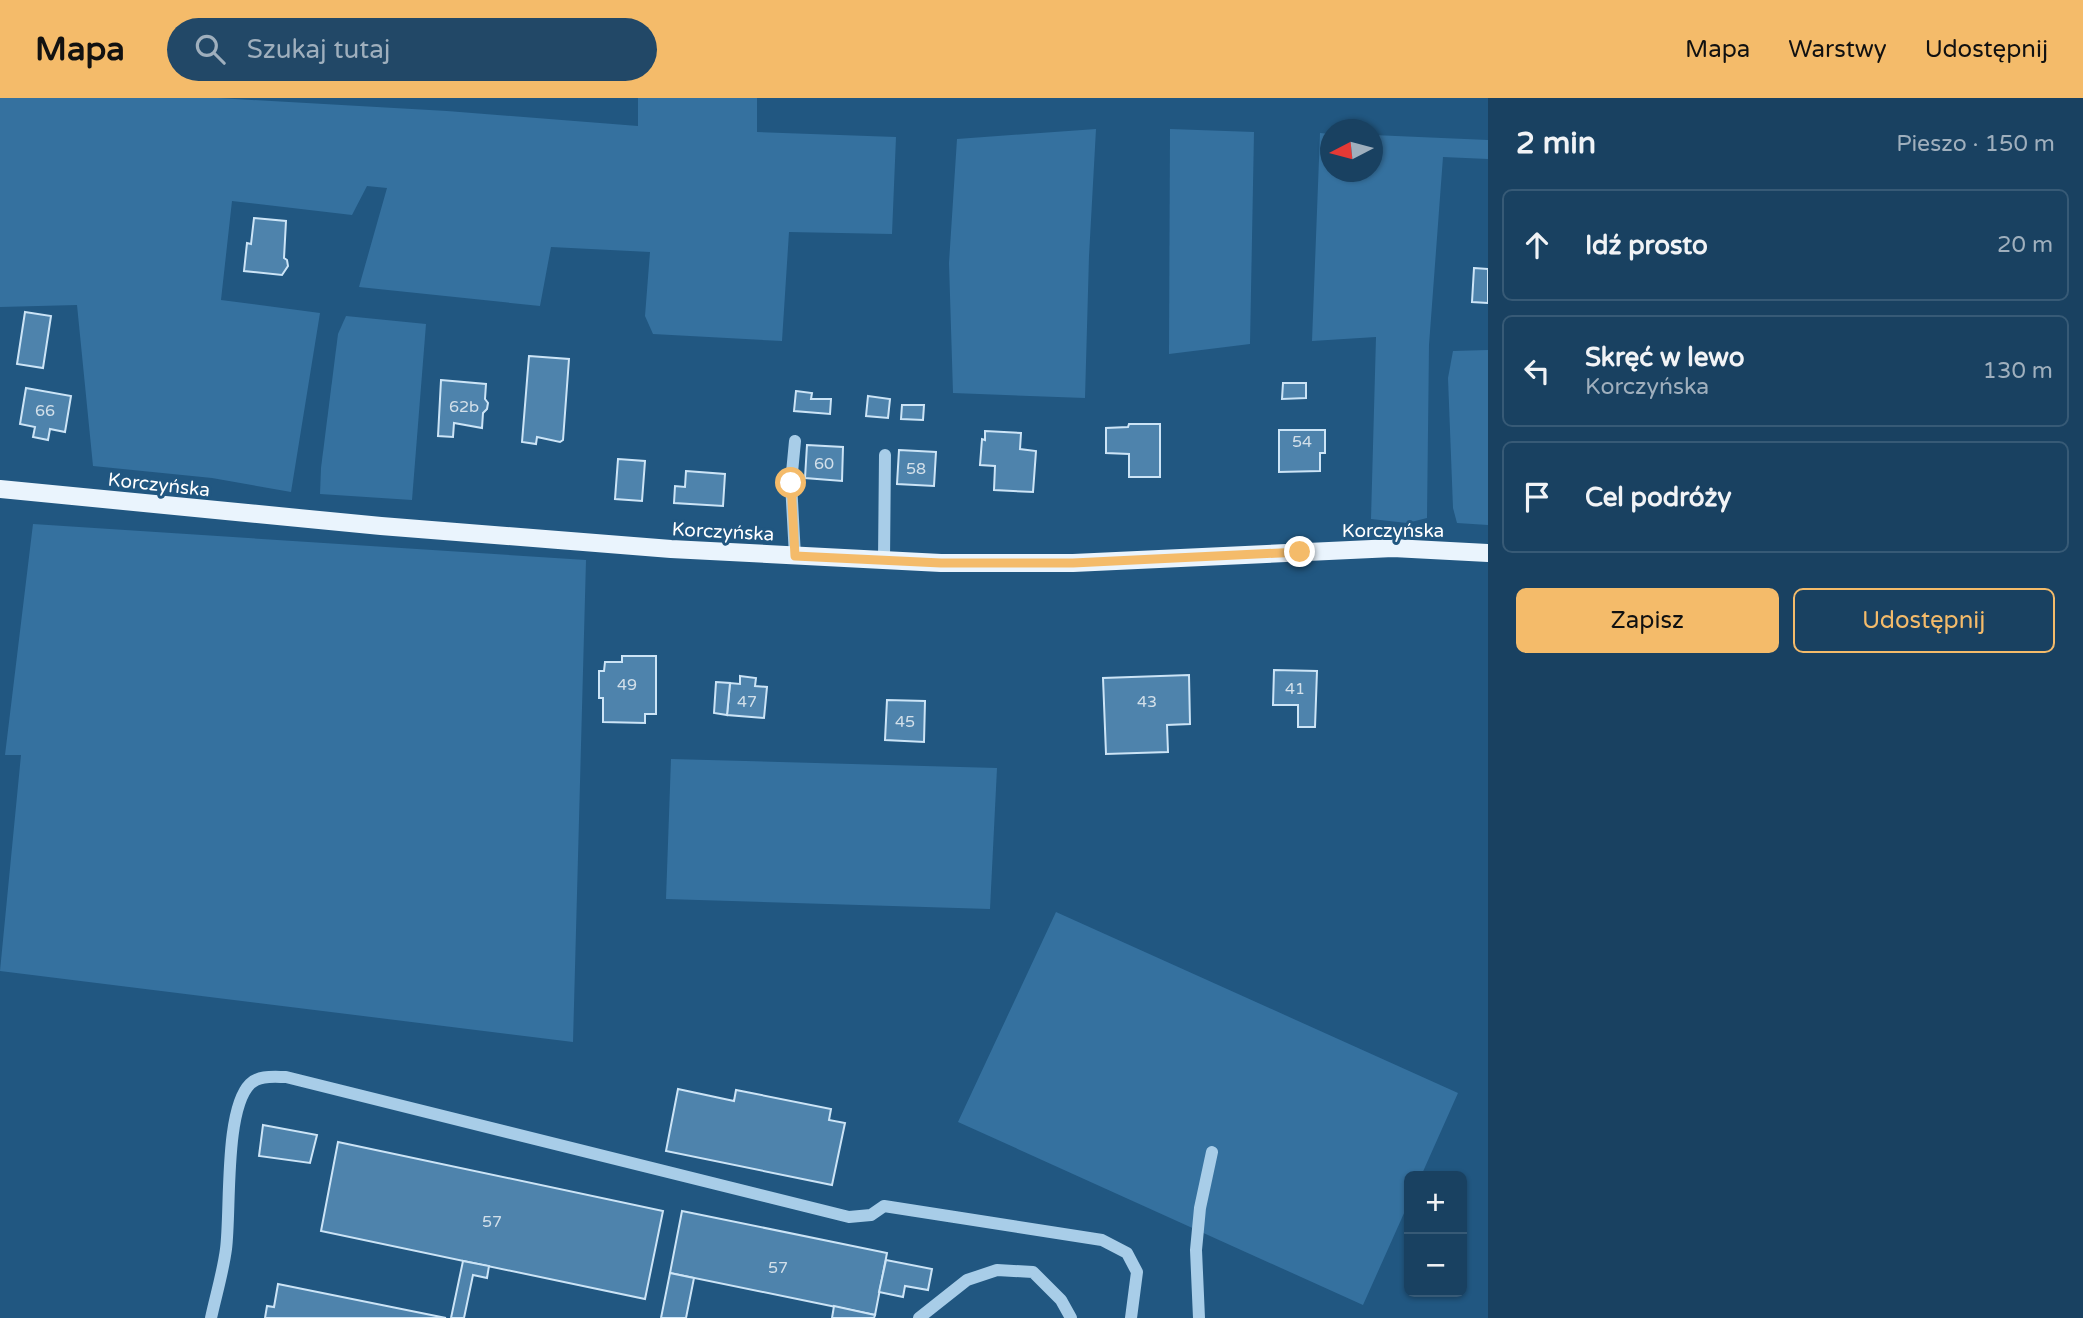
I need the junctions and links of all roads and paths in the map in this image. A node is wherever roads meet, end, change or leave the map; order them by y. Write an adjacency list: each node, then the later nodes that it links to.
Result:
1 (795, 441): 5 (lane)
2 (884, 455): 6 (lane)
3 (0, 489): 5 (main road, Korczyńska)
4 (1488, 553): 6 (main road, Korczyńska)
5 (795, 556): 6 (main road, Korczyńska)
6 (884, 560)
7 (1212, 1152): 12 (lane)
8 (211, 1318): 11 (lane)
9 (919, 1318): 10 (lane)
10 (1071, 1318)
11 (1131, 1318)
12 (1199, 1318)

